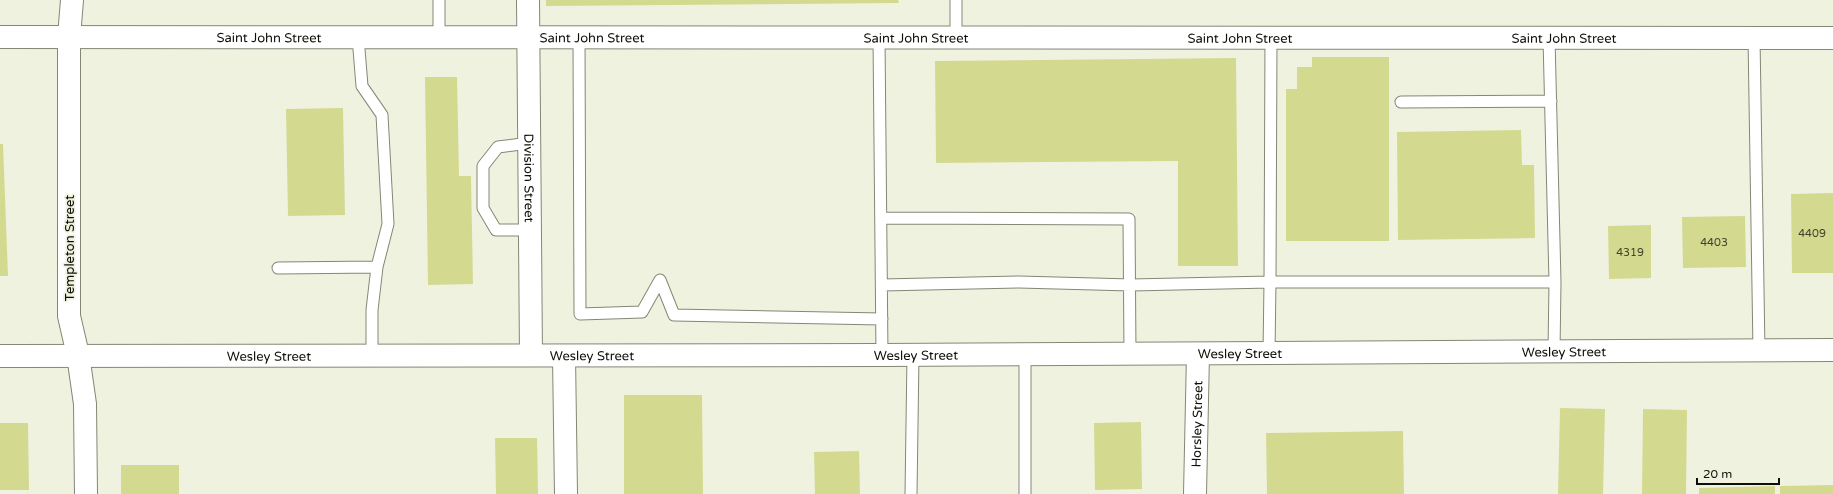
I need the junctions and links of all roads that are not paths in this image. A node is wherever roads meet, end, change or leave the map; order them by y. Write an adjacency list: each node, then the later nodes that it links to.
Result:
1 (72, 0): 6 (street, Templeton Street)
2 (439, 0): 8 (lane)
3 (528, 0): 9 (street, Division Street)
4 (956, 0): 12 (lane)
5 (0, 37): 6 (street, Saint John Street)
6 (69, 37): 7 (street, Saint John Street); 35 (street, Templeton Street)
7 (358, 37): 8 (street, Saint John Street); 22 (lane)
8 (440, 37): 9 (street, Saint John Street)
9 (528, 37): 10 (street, Saint John Street); 19 (street, Division Street)
10 (579, 37): 11 (street, Saint John Street); 28 (lane)
11 (879, 37): 12 (street, Saint John Street); 20 (lane)
12 (956, 37): 13 (street, Saint John Street)
13 (1271, 37): 15 (street, Saint John Street); 24 (lane)
14 (1754, 37): 15 (street, Saint John Street); 16 (street, Saint John Street); 30 (lane)
15 (1549, 38): 17 (lane)
16 (1833, 38)
17 (1551, 101): 18 (lane); 25 (lane)
18 (1401, 102)
19 (529, 143): 21 (street, Division Street); 21 (lane)
20 (881, 218): 26 (lane); 27 (lane)
21 (530, 230): 37 (street, Division Street)
22 (377, 267): 23 (lane); 36 (lane)
23 (278, 268)
24 (1270, 282): 25 (lane); 27 (lane); 32 (lane)
25 (1555, 282): 31 (lane)
26 (882, 285): 27 (lane); 28 (lane)
27 (1131, 285): 33 (lane)
28 (882, 319): 38 (lane)
29 (1833, 350): 30 (street, Wesley Street)
30 (1759, 351): 31 (street, Wesley Street)
31 (1554, 352): 32 (street, Wesley Street)
32 (1269, 353): 34 (street, Wesley Street)
33 (1130, 354): 34 (street, Wesley Street); 40 (street, Wesley Street)
34 (1198, 354): 47 (street, Horsley Street)
35 (78, 355): 36 (street, Wesley Street); 41 (street, Wesley Street); 43 (street, Templeton Street)
36 (372, 355): 37 (street, Wesley Street)
37 (532, 355): 42 (street, Wesley Street)
38 (882, 355): 39 (street, Wesley Street); 42 (street, Wesley Street)
39 (913, 355): 40 (street, Wesley Street); 45 (lane)
40 (1025, 355): 46 (lane)
41 (0, 356)
42 (564, 356): 44 (street)
43 (86, 494)
44 (566, 494)
45 (911, 494)
46 (1024, 494)
47 (1195, 494)

